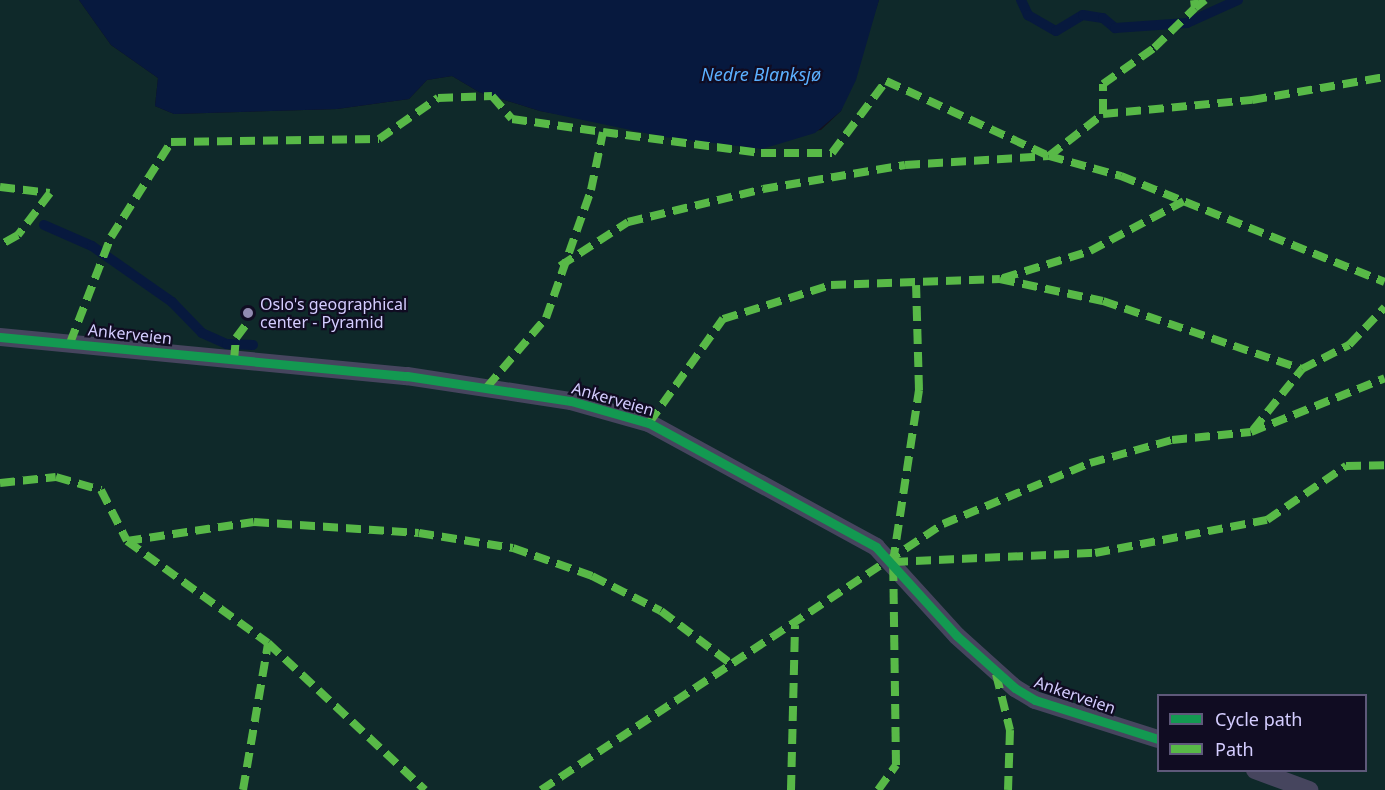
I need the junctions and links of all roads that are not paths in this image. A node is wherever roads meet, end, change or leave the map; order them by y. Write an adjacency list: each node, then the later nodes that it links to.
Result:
1 (0, 338): 2 (lane, Ankerveien)
2 (1157, 738)
3 (1258, 772): 4 (lane)
4 (1309, 790)

